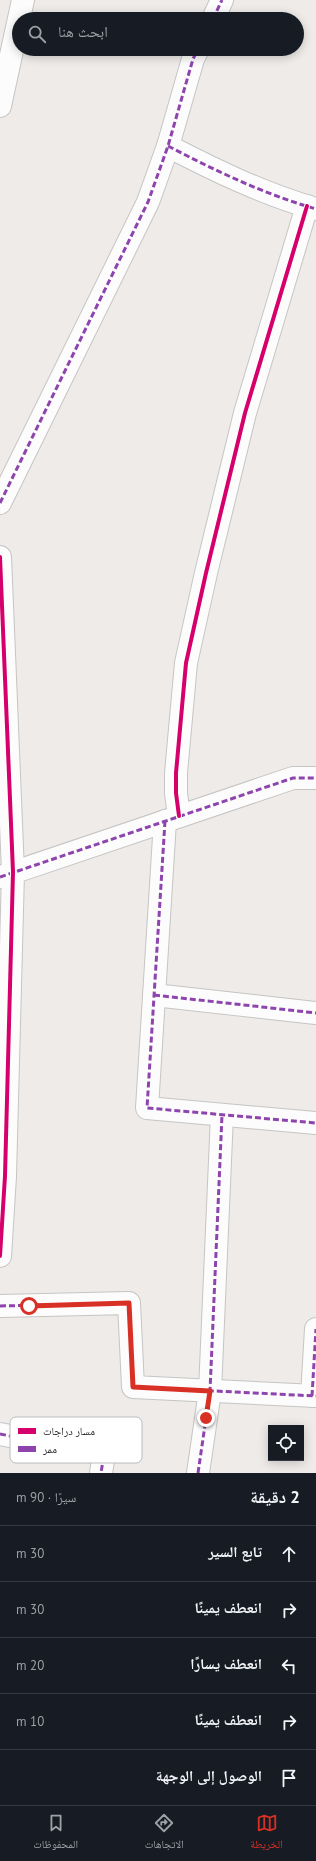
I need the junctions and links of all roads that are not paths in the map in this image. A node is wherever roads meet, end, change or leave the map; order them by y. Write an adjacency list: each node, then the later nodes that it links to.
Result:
1 (23, 0): 3 (street)
2 (222, 0): 4 (street)
3 (20, 12)
4 (216, 12)
5 (12, 51): 7 (street)
6 (194, 56): 8 (street)
7 (0, 106)
8 (168, 146): 9 (street); 10 (street)
9 (312, 207): 13 (street)
10 (0, 503)
11 (0, 558): 14 (street)
12 (316, 778): 13 (street)
13 (172, 819): 14 (street); 15 (street)
14 (6, 874): 19 (street)
15 (154, 995): 16 (street); 17 (street)
16 (316, 1013)
17 (222, 1114): 18 (street); 22 (street)
18 (316, 1123)
19 (0, 1256)
20 (0, 1306): 22 (street)
21 (316, 1329): 23 (street)
22 (210, 1391): 23 (street); 28 (street)
23 (314, 1396)
24 (0, 1434): 25 (street)
25 (10, 1436)
26 (103, 1463): 27 (street)
27 (101, 1473)
28 (198, 1473)

